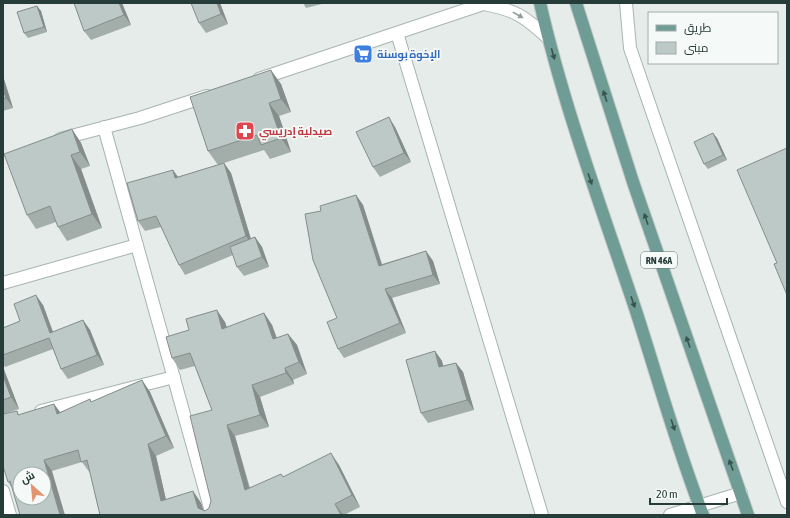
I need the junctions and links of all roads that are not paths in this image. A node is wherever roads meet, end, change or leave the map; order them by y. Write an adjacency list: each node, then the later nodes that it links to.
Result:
1 (485, 3): 5 (street); 6 (street, one-way to 6)
2 (540, 3): 6 (main road)
3 (576, 3): 16 (main road, RN 46A, one-way to 3)
4 (626, 3): 17 (street)
5 (396, 33): 7 (street); 21 (street)
6 (547, 37): 18 (main road, one-way to 18)
7 (246, 83)
8 (215, 93): 9 (street)
9 (104, 127): 10 (street); 11 (street)
10 (46, 143)
11 (137, 245): 12 (street); 13 (street)
12 (3, 283)
13 (174, 377): 14 (street); 20 (street)
14 (33, 413)
15 (3, 491): 19 (street)
16 (741, 493): 18 (street); 23 (main road, RN 46A)
17 (787, 502)
18 (701, 511): 22 (street)
19 (10, 515)
20 (212, 515)
21 (542, 515)
22 (670, 515)
23 (748, 515)

